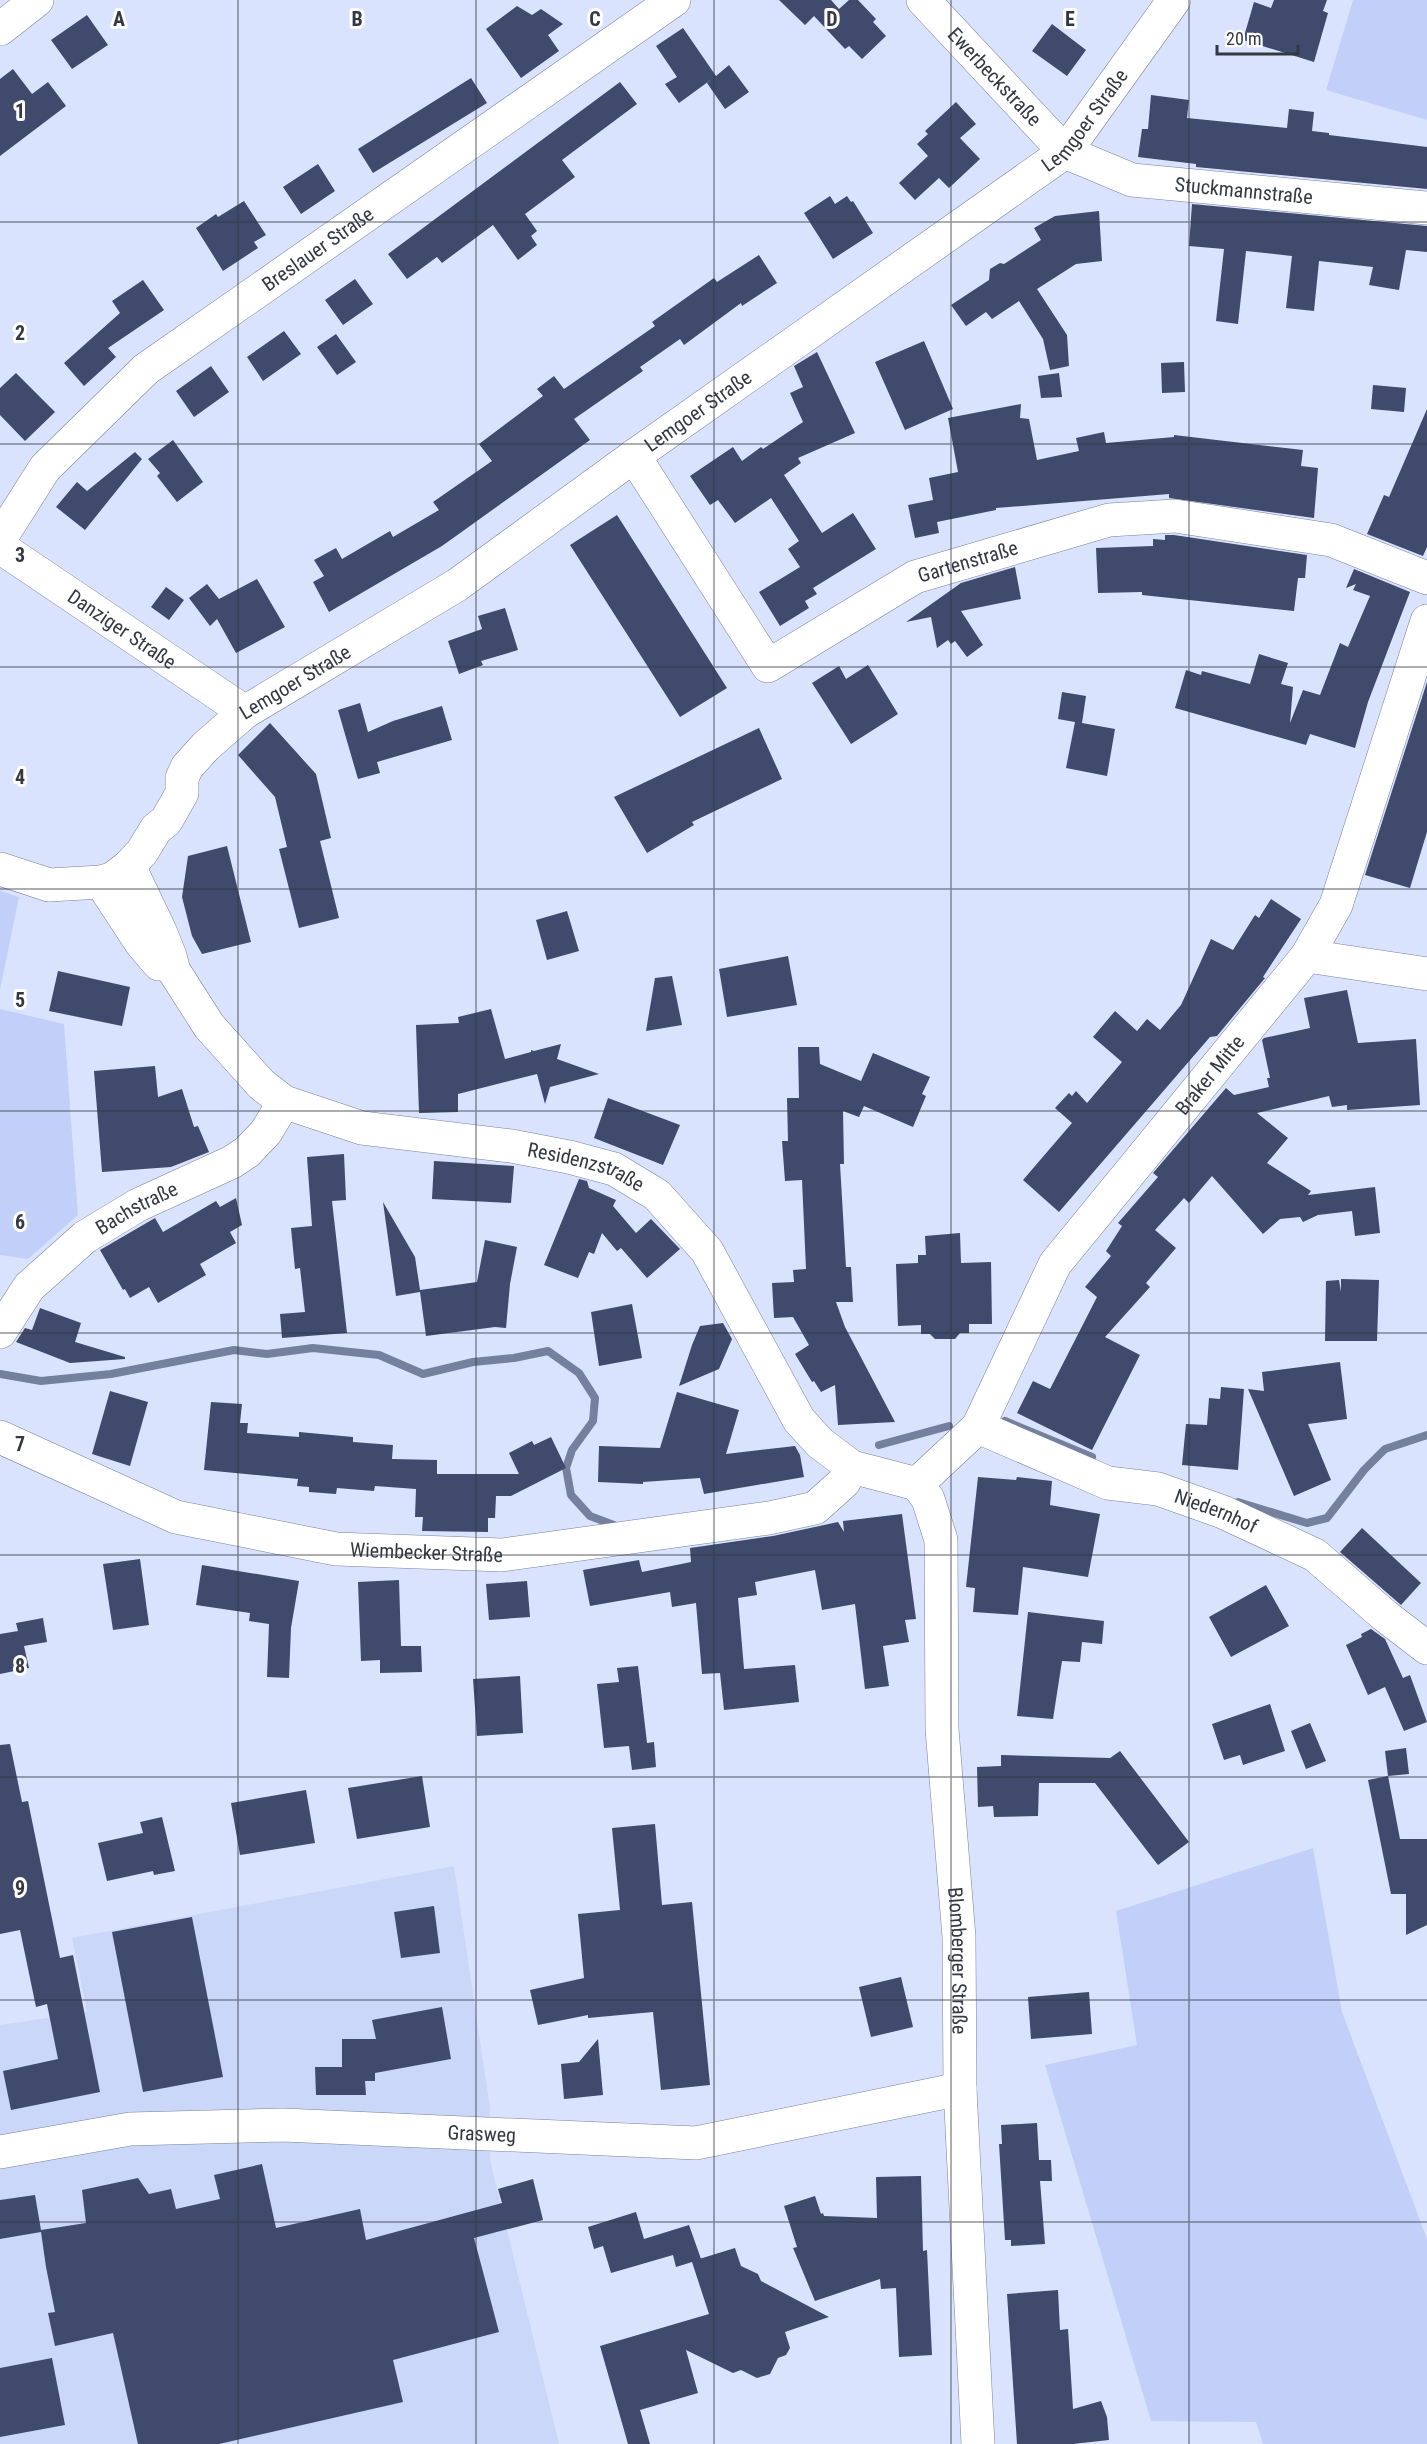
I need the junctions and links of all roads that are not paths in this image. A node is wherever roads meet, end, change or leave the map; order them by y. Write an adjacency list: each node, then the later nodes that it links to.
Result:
1 (37, 0): 5 (street)
2 (674, 0): 9 (street, Breslauer Straße)
3 (923, 0): 6 (street, Ewerbeckstraße)
4 (1174, 0): 6 (street, Lemgoer Straße)
5 (0, 29)
6 (1065, 153): 7 (street, Stuckmannstraße); 8 (street, Lemgoer Straße)
7 (1427, 208)
8 (634, 456): 11 (street, Gartenstraße); 13 (street, Lemgoer Straße)
9 (0, 539)
10 (0, 547): 13 (street, Danziger Straße)
11 (1427, 578)
12 (1427, 621): 16 (street, Braker Mitte)
13 (245, 712): 15 (street, Lemgoer Straße)
14 (0, 869): 15 (street)
15 (115, 874): 18 (street, Residenzstraße)
16 (1307, 956): 17 (street); 20 (street, Braker Mitte)
17 (1427, 974)
18 (284, 1102): 19 (street, Bachstraße); 22 (street, Residenzstraße)
19 (0, 1332)
20 (978, 1426): 23 (street, Braker Mitte); 24 (street, Niedernhof)
21 (0, 1437): 22 (street, Wiembecker Straße)
22 (852, 1467): 23 (street, Residenzstraße)
23 (917, 1484): 25 (street, Blomberger Straße)
24 (1427, 1648)
25 (960, 2089): 26 (street, Grasweg); 27 (street, Blomberger Straße)
26 (0, 2152)
27 (978, 2444)

